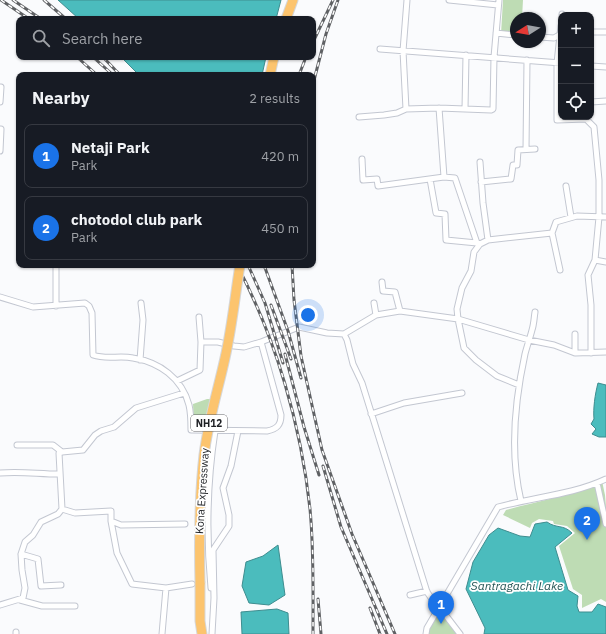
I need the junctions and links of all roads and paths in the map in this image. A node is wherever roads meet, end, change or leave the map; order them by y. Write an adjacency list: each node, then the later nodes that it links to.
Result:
1 (293, 0): 5 (highway)
2 (407, 0): 13 (street)
3 (448, 0): 4 (street)
4 (499, 2): 8 (street)
5 (287, 16)
6 (594, 32): 7 (street)
7 (606, 32)
8 (496, 33): 9 (street); 15 (street)
9 (510, 34)
10 (558, 35): 11 (street)
11 (546, 37)
12 (380, 49): 13 (street)
13 (403, 51): 14 (street); 27 (street)
14 (466, 56): 15 (street); 28 (street)
15 (494, 57): 17 (street); 28 (street)
16 (273, 60): 21 (highway)
17 (527, 60): 18 (street); 32 (street)
18 (558, 63)
19 (594, 66): 20 (street)
20 (606, 68)
21 (271, 72)
22 (1, 87): 24 (street)
23 (606, 101): 25 (street)
24 (0, 102)
25 (594, 102)
26 (439, 108): 27 (street); 28 (street); 37 (street)
27 (406, 109): 29 (street)
28 (465, 109)
29 (359, 117)
30 (587, 120): 39 (street)
31 (0, 129): 34 (street)
32 (526, 149): 33 (street); 40 (street)
33 (535, 149)
34 (0, 152)
35 (362, 159): 38 (street)
36 (480, 162): 40 (street)
37 (444, 177): 38 (street); 48 (street)
38 (430, 179): 48 (street)
39 (599, 180): 41 (street); 44 (street)
40 (481, 182): 47 (street)
41 (606, 182)
42 (566, 186): 43 (street)
43 (571, 217): 44 (street); 46 (street)
44 (599, 217): 45 (street); 49 (street)
45 (606, 217)
46 (552, 233): 47 (street); 53 (street)
47 (488, 240): 48 (street)
48 (478, 243): 63 (street)
49 (595, 260): 50 (street); 71 (street)
50 (606, 262)
51 (56, 268): 58 (street)
52 (240, 268): 98 (highway, Kona Expressway / NH12, bridge)
53 (560, 270)
54 (382, 282): 59 (street)
55 (0, 297): 58 (street)
56 (141, 303): 72 (street)
57 (374, 303): 61 (street)
58 (56, 306): 72 (street)
59 (400, 311): 61 (street); 63 (street)
60 (535, 312): 66 (street)
61 (376, 314): 64 (street)
62 (199, 316): 67 (street)
63 (458, 319): 66 (street); 74 (street)
64 (344, 334): 68 (street); 77 (street)
65 (575, 334): 70 (street)
66 (529, 340): 70 (street); 74 (street)
67 (201, 342): 68 (street); 73 (street)
68 (261, 342): 79 (street)
69 (606, 352): 71 (street)
70 (575, 353): 71 (street)
71 (591, 353)
72 (140, 360): 73 (street)
73 (177, 381): 75 (street)
74 (519, 385): 86 (street)
75 (184, 393): 78 (street); 81 (street)
76 (462, 393): 77 (street)
77 (371, 414): 95 (street)
78 (215, 431): 79 (street); 100 (street)
79 (238, 431): 100 (street)
80 (17, 445): 81 (street)
81 (62, 452): 83 (street)
82 (0, 473): 83 (street)
83 (59, 474): 87 (street)
84 (606, 479): 85 (street)
85 (597, 483): 86 (street); 90 (street)
86 (521, 501): 102 (street)
87 (62, 509): 88 (street); 91 (street)
88 (111, 521): 89 (street); 94 (street)
89 (185, 524)
90 (606, 524)
91 (21, 554): 93 (street); 97 (street)
92 (192, 584): 94 (street)
93 (61, 585)
94 (166, 588): 103 (street)
95 (427, 591): 96 (street); 102 (street)
96 (410, 595)
97 (20, 600): 99 (street); 101 (street)
98 (200, 601): 104 (highway, Kona Expressway / NH12); 105 (highway, Kona Expressway / NH12)
99 (0, 605)
100 (213, 605): 106 (street)
101 (75, 606)
102 (439, 609): 107 (street); 108 (street)
103 (162, 634)
104 (202, 634)
105 (208, 634)
106 (212, 634)
107 (426, 634)
108 (460, 634)

